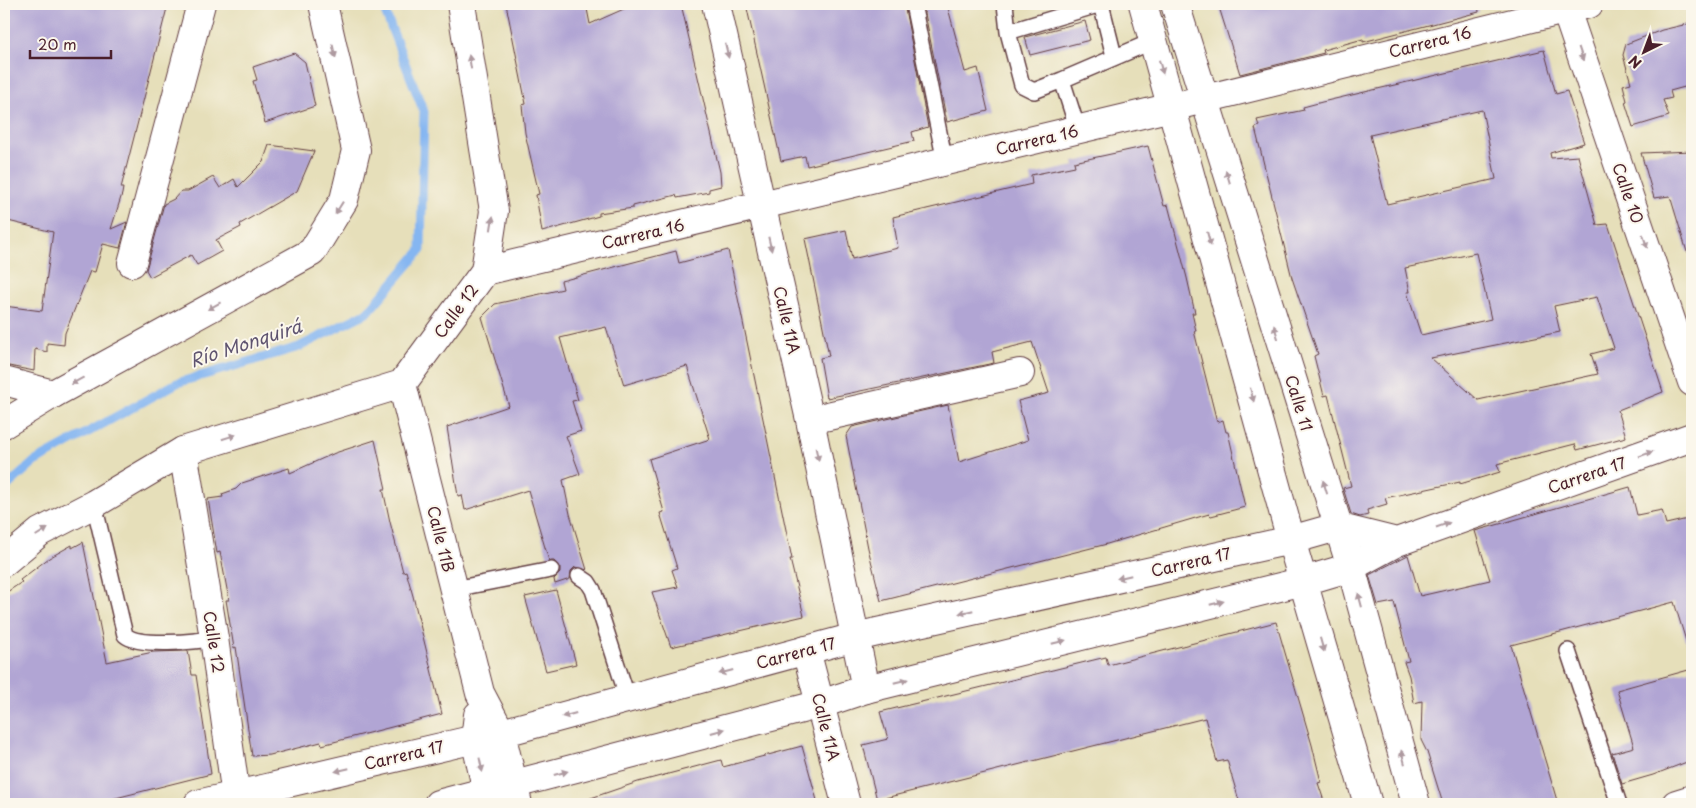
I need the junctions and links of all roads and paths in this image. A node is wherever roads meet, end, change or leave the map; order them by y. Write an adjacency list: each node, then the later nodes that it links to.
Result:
1 (201, 4): 20 (street)
2 (324, 4): 26 (street, one-way to 26)
3 (460, 4): 21 (street, Calle 12, one-way to 3)
4 (716, 4): 19 (street, Calle 11A, one-way to 19)
5 (913, 4): 18 (lane)
6 (1005, 4): 11 (lane)
7 (1101, 4): 11 (lane); 13 (lane)
8 (1142, 4): 12 (street)
9 (1175, 4): 15 (street, Calle 11)
10 (1573, 5): 15 (street, Carrera 16); 24 (street, Calle 10, one-way to 24)
11 (1008, 32): 14 (lane)
12 (1153, 41): 13 (lane); 16 (street, one-way to 16)
13 (1114, 56): 14 (lane)
14 (1062, 80): 17 (lane)
15 (1204, 100): 16 (street, Carrera 16); 32 (street, Calle 11, one-way to 15)
16 (1172, 107): 17 (street, Carrera 16); 33 (street, one-way to 33)
17 (1078, 130): 18 (street, Carrera 16)
18 (945, 162): 19 (street, Carrera 16)
19 (761, 206): 21 (street, Carrera 16); 27 (street, Calle 11A, one-way to 27)
20 (132, 263)
21 (485, 271): 25 (street, Calle 12)
22 (1020, 373): 27 (street)
23 (4, 381): 26 (street)
24 (1692, 382)
25 (402, 384): 30 (street, one-way to 25); 40 (street, Calle 11B)
26 (53, 394): 28 (street)
27 (810, 420): 41 (street, Calle 11A, one-way to 41)
28 (4, 424)
29 (1692, 438): 34 (street, Carrera 17, one-way to 29)
30 (183, 451): 31 (street); 42 (street, Calle 12)
31 (94, 504): 35 (street, one-way to 31); 42 (lane)
32 (1337, 527): 33 (street, Carrera 17); 34 (street, Carrera 17); 36 (street, Calle 11)
33 (1291, 540): 39 (street); 41 (street, Carrera 17, one-way to 41)
34 (1397, 542): 36 (street, Carrera 17)
35 (4, 562)
36 (1351, 567): 39 (street, Carrera 17); 57 (street, Calle 11, one-way to 36)
37 (551, 570): 40 (lane)
38 (579, 576): 46 (lane)
39 (1304, 582): 45 (street, Carrera 17, one-way to 39); 56 (street, one-way to 56)
40 (454, 589): 48 (street, Calle 11B)
41 (855, 637): 43 (street, Carrera 17); 45 (street, Calle 11A)
42 (214, 638): 51 (street, Calle 12)
43 (806, 650): 46 (street, Carrera 17, one-way to 46); 47 (street, Calle 11A)
44 (1568, 651): 58 (lane)
45 (866, 689): 47 (street, Carrera 17)
46 (628, 699): 48 (street, Carrera 17, one-way to 48)
47 (821, 704): 49 (street, Carrera 17, one-way to 47); 55 (street, Calle 11A)
48 (488, 736): 49 (street, Calle 11B); 50 (street, Calle 11B, one-way to 50); 51 (street, Carrera 17, one-way to 51)
49 (516, 795): 50 (street, Carrera 17)
50 (488, 798): 54 (street, Carrera 17)
51 (237, 799): 53 (street, Carrera 17)
52 (1692, 799): 59 (street)
53 (198, 804)
54 (438, 804)
55 (846, 804)
56 (1368, 804)
57 (1416, 804)
58 (1619, 804)
59 (1676, 804)

